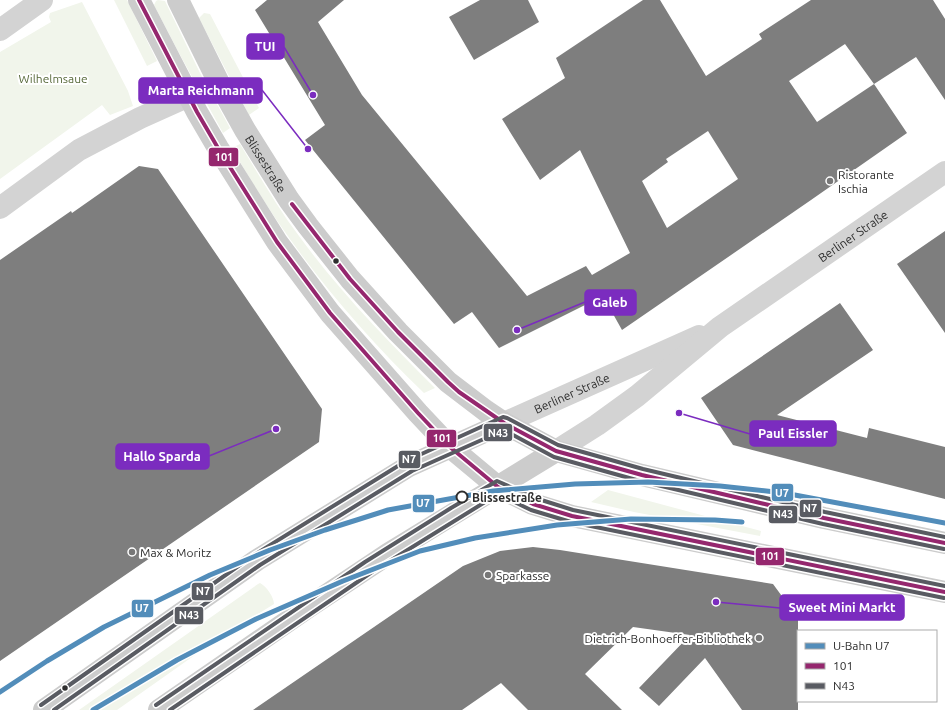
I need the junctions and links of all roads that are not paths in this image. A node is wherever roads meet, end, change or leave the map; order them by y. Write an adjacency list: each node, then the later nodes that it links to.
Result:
1 (42, 0): 4 (street)
2 (139, 0): 5 (main road)
3 (178, 0): 9 (main road, Blissestraße)
4 (0, 30)
5 (189, 96): 7 (street); 10 (main road)
6 (945, 172): 8 (street, Berliner Straße)
7 (0, 208)
8 (720, 326): 9 (street, Berliner Straße); 11 (street, Berliner Straße)
9 (504, 423): 10 (main road, Berliner Straße); 11 (main road, Blissestraße)
10 (450, 447): 12 (main road); 15 (main road, Berliner Straße)
11 (556, 451): 12 (main road, Berliner Straße); 13 (main road, Blissestraße)
12 (498, 487): 14 (main road); 16 (main road, Berliner Straße)
13 (945, 543)
14 (945, 592)
15 (44, 710)
16 (159, 710)

